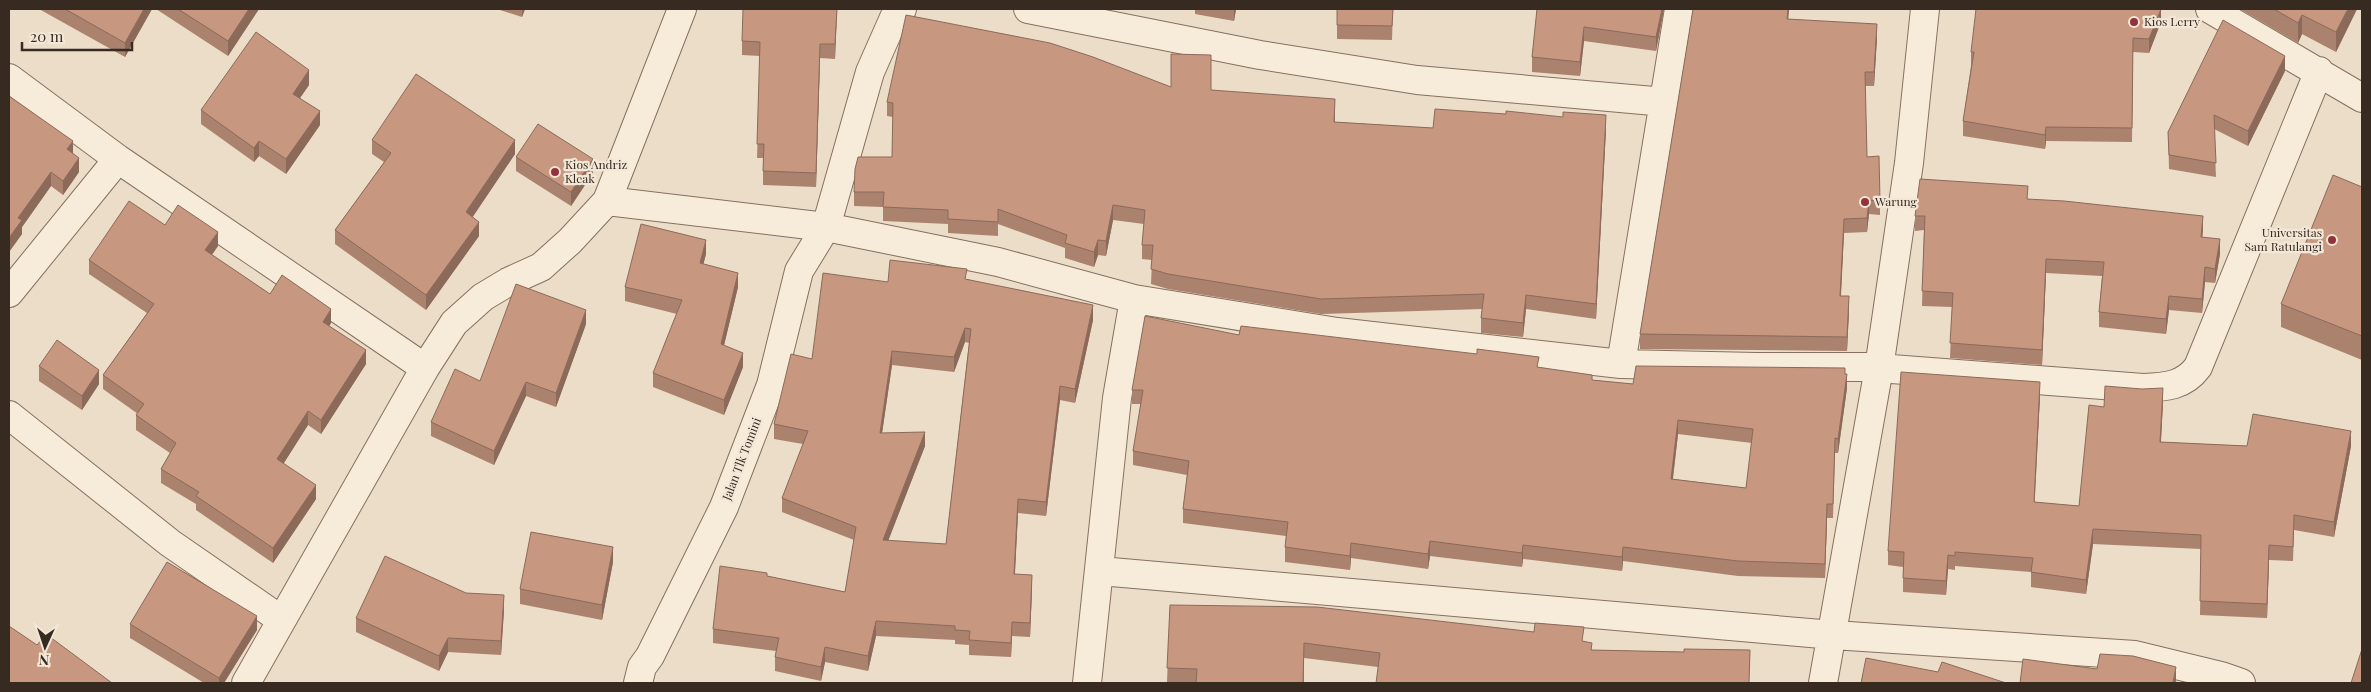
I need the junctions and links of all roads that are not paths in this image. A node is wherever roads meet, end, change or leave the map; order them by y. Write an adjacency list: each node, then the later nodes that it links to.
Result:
1 (682, 9): 12 (street)
2 (902, 9): 13 (street, Jalan Tlk Tomini)
3 (1028, 9): 10 (street)
4 (1679, 9): 10 (street)
5 (1925, 9): 18 (street)
6 (2210, 9): 7 (street)
7 (2319, 71): 9 (street); 18 (street)
8 (9, 78): 11 (street)
9 (2362, 98)
10 (1665, 102): 16 (street)
11 (118, 159): 14 (street); 17 (street)
12 (607, 201): 13 (street); 17 (street)
13 (826, 227): 15 (street); 24 (street, Jalan Tlk Tomini)
14 (9, 293)
15 (1134, 299): 16 (street); 20 (street)
16 (1621, 364): 18 (street)
17 (424, 368): 21 (street)
18 (1879, 368): 22 (street)
19 (9, 415): 21 (street)
20 (1100, 571): 22 (street); 25 (street)
21 (280, 619): 23 (street)
22 (1832, 635): 26 (street); 27 (street)
23 (246, 683)
24 (638, 683)
25 (1087, 683)
26 (1823, 683)
27 (2240, 683)

